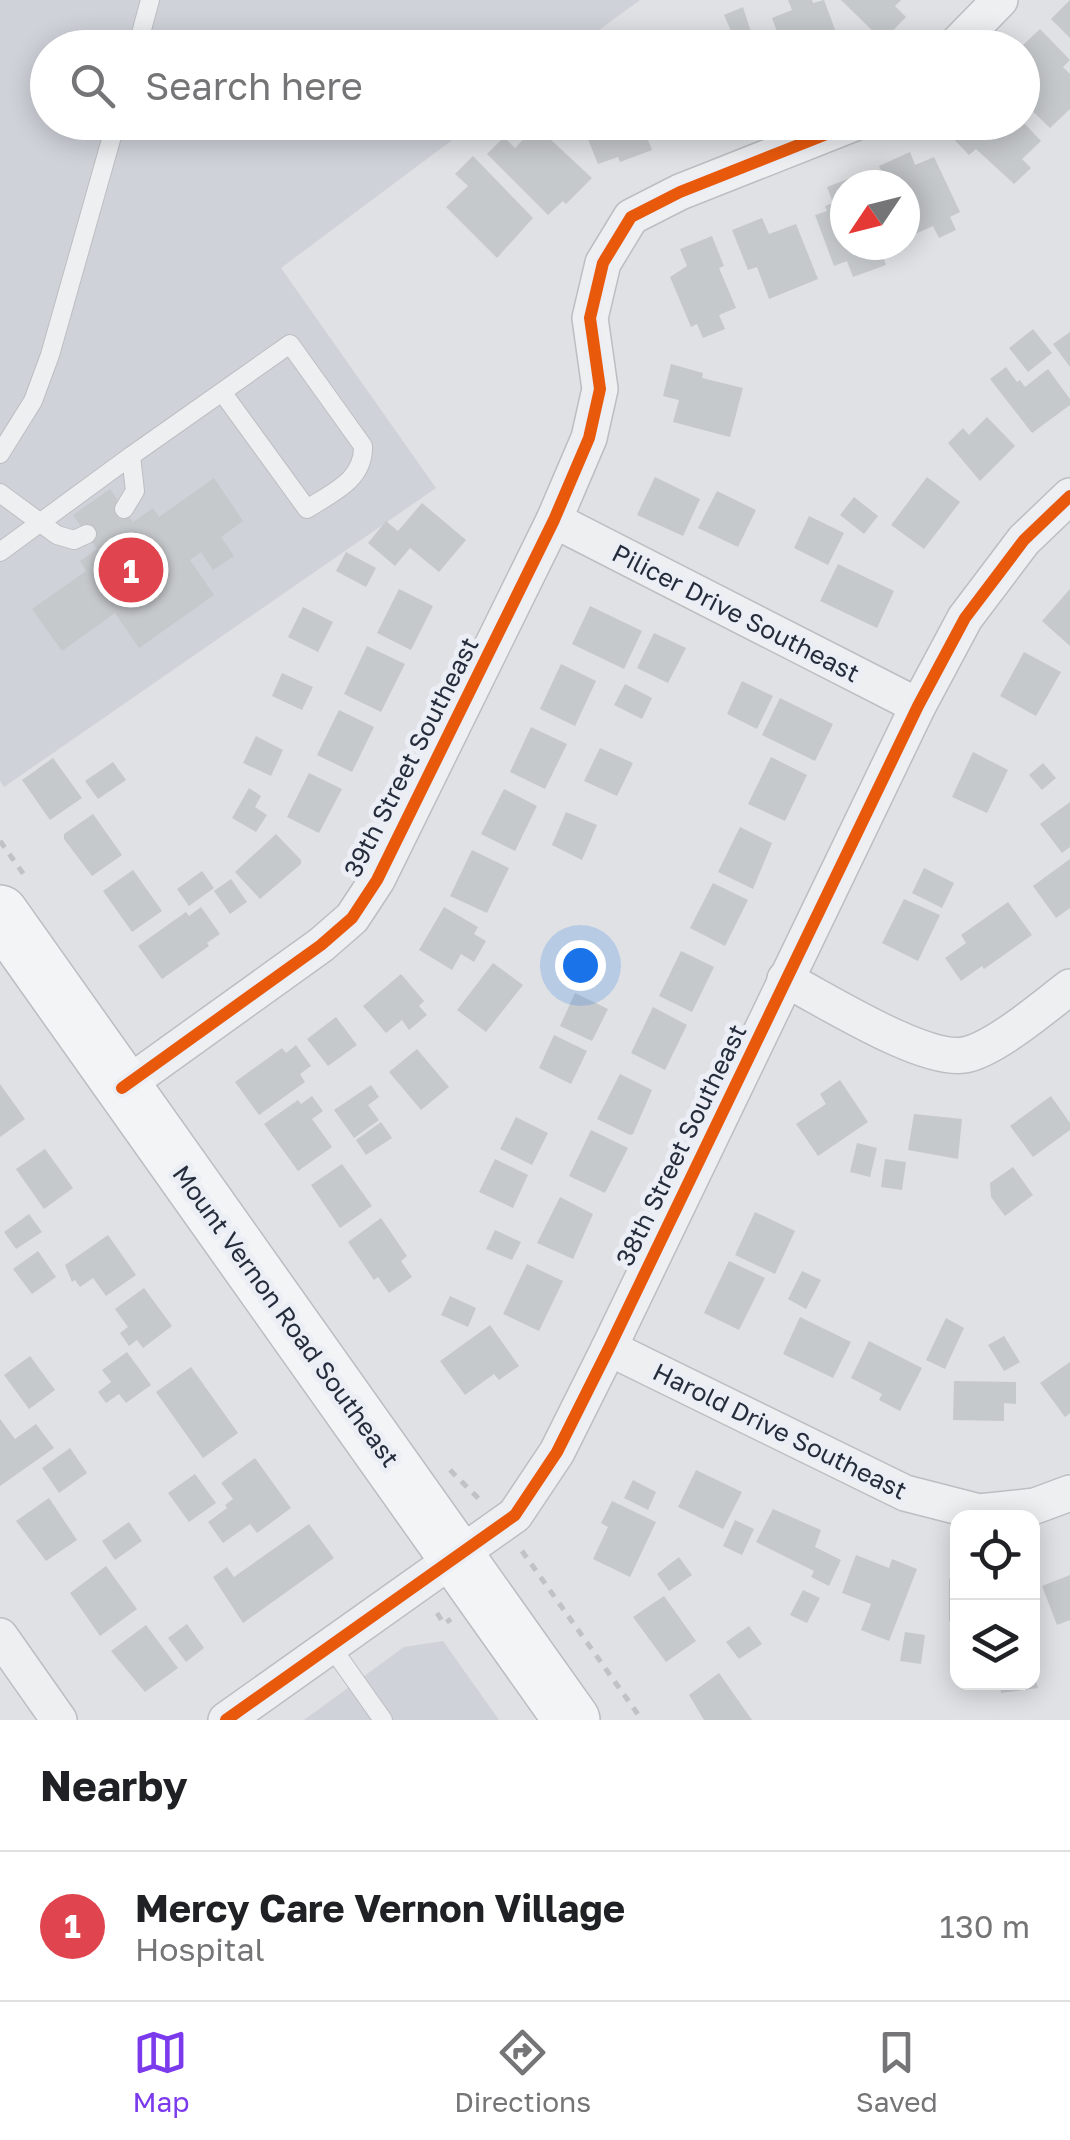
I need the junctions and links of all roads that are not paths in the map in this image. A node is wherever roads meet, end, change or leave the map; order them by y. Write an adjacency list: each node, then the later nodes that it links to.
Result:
1 (150, 0): 3 (lane)
2 (1000, 0): 4 (street)
3 (142, 30)
4 (971, 30)
5 (111, 140): 8 (lane)
6 (811, 140): 13 (street, 39th Street Southeast)
7 (222, 392): 7 (lane); 9 (lane)
8 (0, 454)
9 (131, 456): 12 (lane); 14 (lane)
10 (0, 492): 14 (lane)
11 (1070, 496): 17 (street, 38th Street Southeast)
12 (124, 508)
13 (554, 520): 17 (street, Pilicer Drive Southeast); 21 (street, 39th Street Southeast)
14 (39, 523): 15 (lane); 16 (lane)
15 (87, 534)
16 (0, 552)
17 (918, 706): 19 (street, 38th Street Southeast)
18 (0, 913): 21 (main road, Mount Vernon Road Southeast)
19 (785, 979): 20 (street); 22 (street, 38th Street Southeast)
20 (1070, 988)
21 (122, 1088): 24 (main road, Mount Vernon Road Southeast)
22 (608, 1348): 23 (street, Harold Drive Southeast); 24 (street, 38th Street Southeast)
23 (1070, 1492)
24 (458, 1556): 26 (street, 38th Street Southeast); 30 (main road, Mount Vernon Road Southeast)
25 (0, 1636): 27 (street)
26 (330, 1645): 28 (street, 38th Street Southeast); 29 (lane)
27 (59, 1720)
28 (226, 1720)
29 (384, 1720)
30 (572, 1720)

